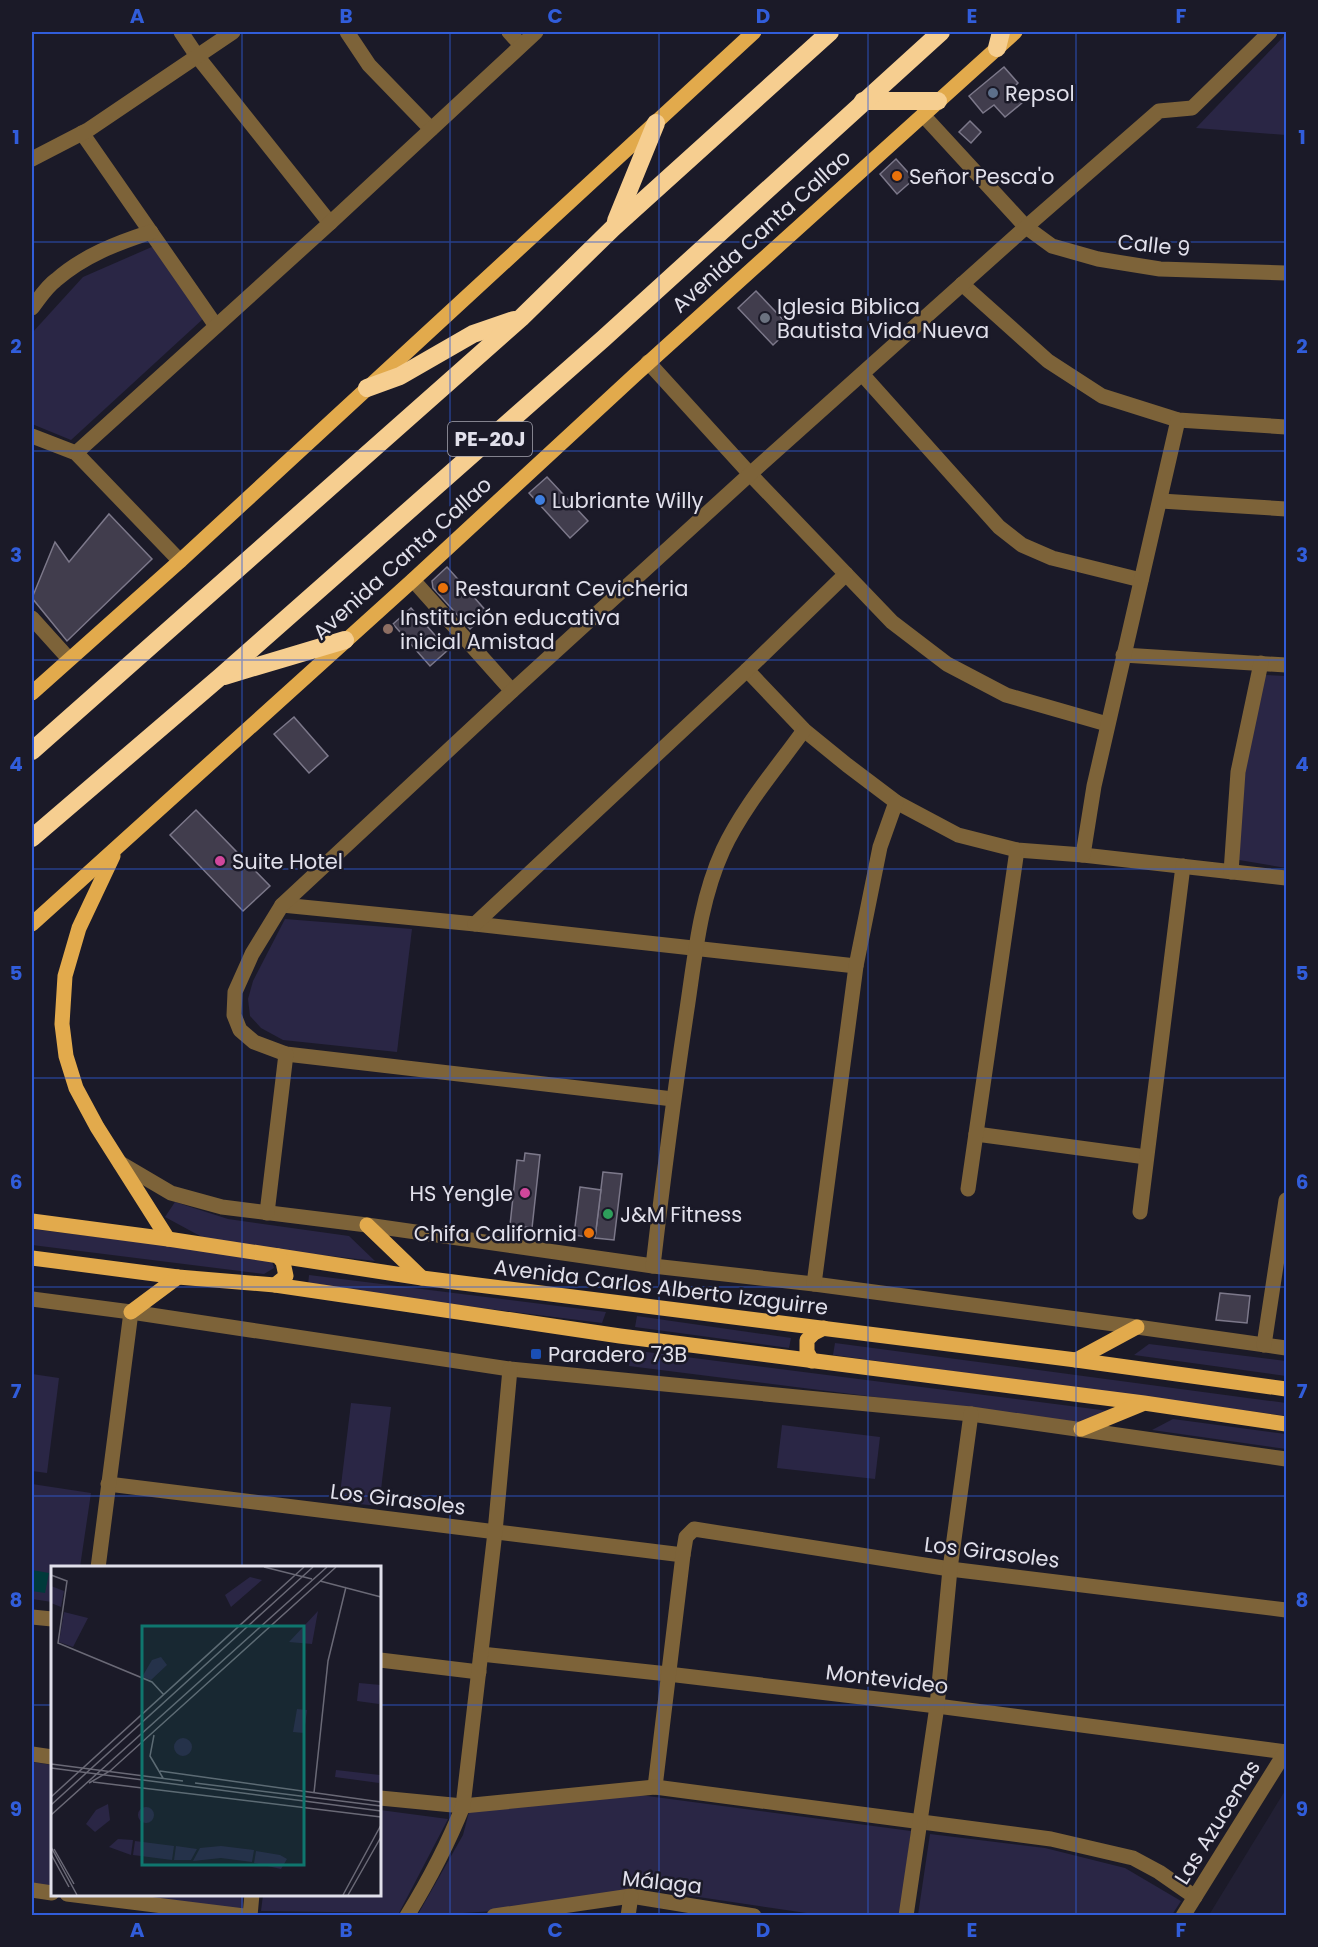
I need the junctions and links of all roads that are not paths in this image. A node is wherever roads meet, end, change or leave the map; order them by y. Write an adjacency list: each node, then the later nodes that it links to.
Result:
1 (181, 32): 13 (street)
2 (233, 32): 13 (street)
3 (347, 32): 18 (street)
4 (509, 32): 12 (street)
5 (536, 32): 12 (street)
6 (754, 32): 17 (main road)
7 (830, 32): 22 (highway, PE-20J)
8 (941, 32): 14 (highway, Avenida Canta Callao / PE-20J)
9 (1015, 32): 11 (main road, Avenida Canta Callao)
10 (1270, 32): 23 (street)
11 (999, 40): 15 (main road, Avenida Canta Callao)
12 (521, 45): 18 (street)
13 (197, 56): 19 (street); 21 (street)
14 (863, 101): 15 (highway); 51 (highway, Avenida Canta Callao / PE-20J)
15 (938, 101): 16 (main road, Avenida Canta Callao)
16 (923, 115): 23 (street, Calle 9); 30 (main road, Avenida Canta Callao)
17 (656, 123): 22 (highway); 32 (main road)
18 (431, 129): 21 (street)
19 (82, 133): 20 (street); 24 (street)
20 (32, 159)
21 (330, 223): 29 (street)
22 (613, 228): 28 (highway, PE-20J)
23 (1026, 228): 25 (street, Calle 9); 26 (street)
24 (151, 232): 27 (street); 29 (street)
25 (1287, 273)
26 (962, 285): 31 (street); 33 (street)
27 (32, 308)
28 (521, 318): 32 (highway); 56 (highway, PE-20J)
29 (216, 326): 36 (street)
30 (648, 362): 37 (street); 42 (main road, Avenida Canta Callao)
31 (862, 374): 37 (street); 43 (street)
32 (367, 388): 40 (main road)
33 (1179, 420): 34 (street); 38 (street)
34 (1287, 427)
35 (32, 436): 36 (street)
36 (76, 453): 40 (street)
37 (750, 474): 41 (street); 52 (street)
38 (1161, 501): 39 (street); 43 (street)
39 (1287, 509)
40 (180, 561): 47 (main road)
41 (846, 574): 50 (street); 54 (street)
42 (413, 580): 45 (main road, Avenida Canta Callao); 52 (street)
43 (1141, 580): 46 (street)
44 (32, 618): 47 (street)
45 (345, 640): 51 (highway); 59 (main road, Avenida Canta Callao)
46 (1123, 655): 48 (street); 54 (street)
47 (69, 659): 53 (main road)
48 (1261, 663): 49 (street); 63 (street)
49 (1287, 665)
50 (747, 670): 55 (street); 67 (street)
51 (220, 677): 58 (highway, Avenida Canta Callao / PE-20J)
52 (512, 691): 65 (street)
53 (32, 693)
54 (1107, 724): 61 (street)
55 (804, 730): 57 (street); 68 (street)
56 (32, 752)
57 (896, 802): 60 (street); 69 (street)
58 (32, 838)
59 (115, 850): 66 (main road, Avenida Canta Callao); 74 (main road)
60 (1017, 850): 61 (street); 72 (street)
61 (1083, 855): 62 (street)
62 (1183, 866): 63 (street); 73 (street)
63 (1231, 872): 64 (street)
64 (1287, 878)
65 (282, 905): 67 (street); 70 (street)
66 (32, 924)
67 (476, 924): 68 (street)
68 (696, 948): 69 (street); 71 (street)
69 (856, 966): 87 (street)
70 (286, 1054): 71 (street); 78 (street)
71 (674, 1099): 84 (street)
72 (976, 1134): 73 (street); 75 (street)
73 (1146, 1157): 77 (street)
74 (120, 1163): 78 (street, Avenida Carlos Alberto Izaguirre); 81 (main road)
75 (968, 1189)
76 (1287, 1200): 93 (street)
77 (1140, 1212)
78 (267, 1213): 80 (street, Avenida Carlos Alberto Izaguirre)
79 (32, 1221): 81 (main road, Avenida Carlos Alberto Izaguirre)
80 (367, 1225): 84 (street, Avenida Carlos Alberto Izaguirre); 86 (main road)
81 (168, 1239): 82 (main road, Avenida Carlos Alberto Izaguirre)
82 (278, 1256): 86 (main road, Avenida Carlos Alberto Izaguirre); 88 (main road)
83 (32, 1258): 85 (main road)
84 (653, 1266): 87 (street, Avenida Carlos Alberto Izaguirre)
85 (178, 1277): 88 (main road); 90 (main road)
86 (422, 1278): 92 (main road, Avenida Carlos Alberto Izaguirre)
87 (814, 1284): 91 (street, Avenida Carlos Alberto Izaguirre)
88 (275, 1285): 95 (main road)
89 (32, 1299): 90 (street)
90 (130, 1312): 97 (street); 104 (street)
91 (1137, 1327): 93 (street, Avenida Carlos Alberto Izaguirre); 96 (main road)
92 (824, 1328): 95 (main road); 96 (main road, Avenida Carlos Alberto Izaguirre)
93 (1264, 1345): 94 (street, Avenida Carlos Alberto Izaguirre)
94 (1287, 1348)
95 (812, 1360): 99 (main road)
96 (1076, 1360): 98 (main road, Avenida Carlos Alberto Izaguirre)
97 (510, 1369): 100 (street); 105 (street)
98 (1287, 1389)
99 (1144, 1403): 101 (main road); 102 (main road)
100 (971, 1414): 102 (street); 108 (street)
101 (1287, 1424)
102 (1081, 1429): 103 (street)
103 (1287, 1460)
104 (108, 1484): 105 (street, Los Girasoles); 107 (street)
105 (495, 1532): 106 (street, Los Girasoles); 112 (street)
106 (683, 1555): 108 (street, Los Girasoles); 115 (street)
107 (98, 1566)
108 (950, 1569): 109 (street, Los Girasoles); 116 (street)
109 (1287, 1610)
110 (32, 1617): 111 (street)
111 (51, 1620)
112 (481, 1654): 114 (street); 115 (street, Montevideo)
113 (381, 1660): 114 (street)
114 (479, 1672): 122 (street)
115 (668, 1674): 116 (street, Montevideo); 120 (street)
116 (937, 1706): 117 (street, Montevideo); 123 (street)
117 (1286, 1752): 129 (street, Las Azucenas)
118 (32, 1754): 119 (street)
119 (51, 1757)
120 (655, 1787): 122 (street); 123 (street)
121 (381, 1798): 122 (street)
122 (463, 1806): 132 (street)
123 (920, 1821): 129 (street); 136 (street)
124 (32, 1890): 125 (street)
125 (51, 1893)
126 (84, 1896): 130 (street)
127 (252, 1896): 131 (street)
128 (631, 1896): 133 (street, Málaga); 134 (street); 135 (street, Málaga)
129 (1195, 1897): 137 (street, Las Azucenas)
130 (244, 1916)
131 (250, 1916)
132 (407, 1916)
133 (494, 1916)
134 (628, 1916)
135 (754, 1916)
136 (906, 1916)
137 (1183, 1916)

